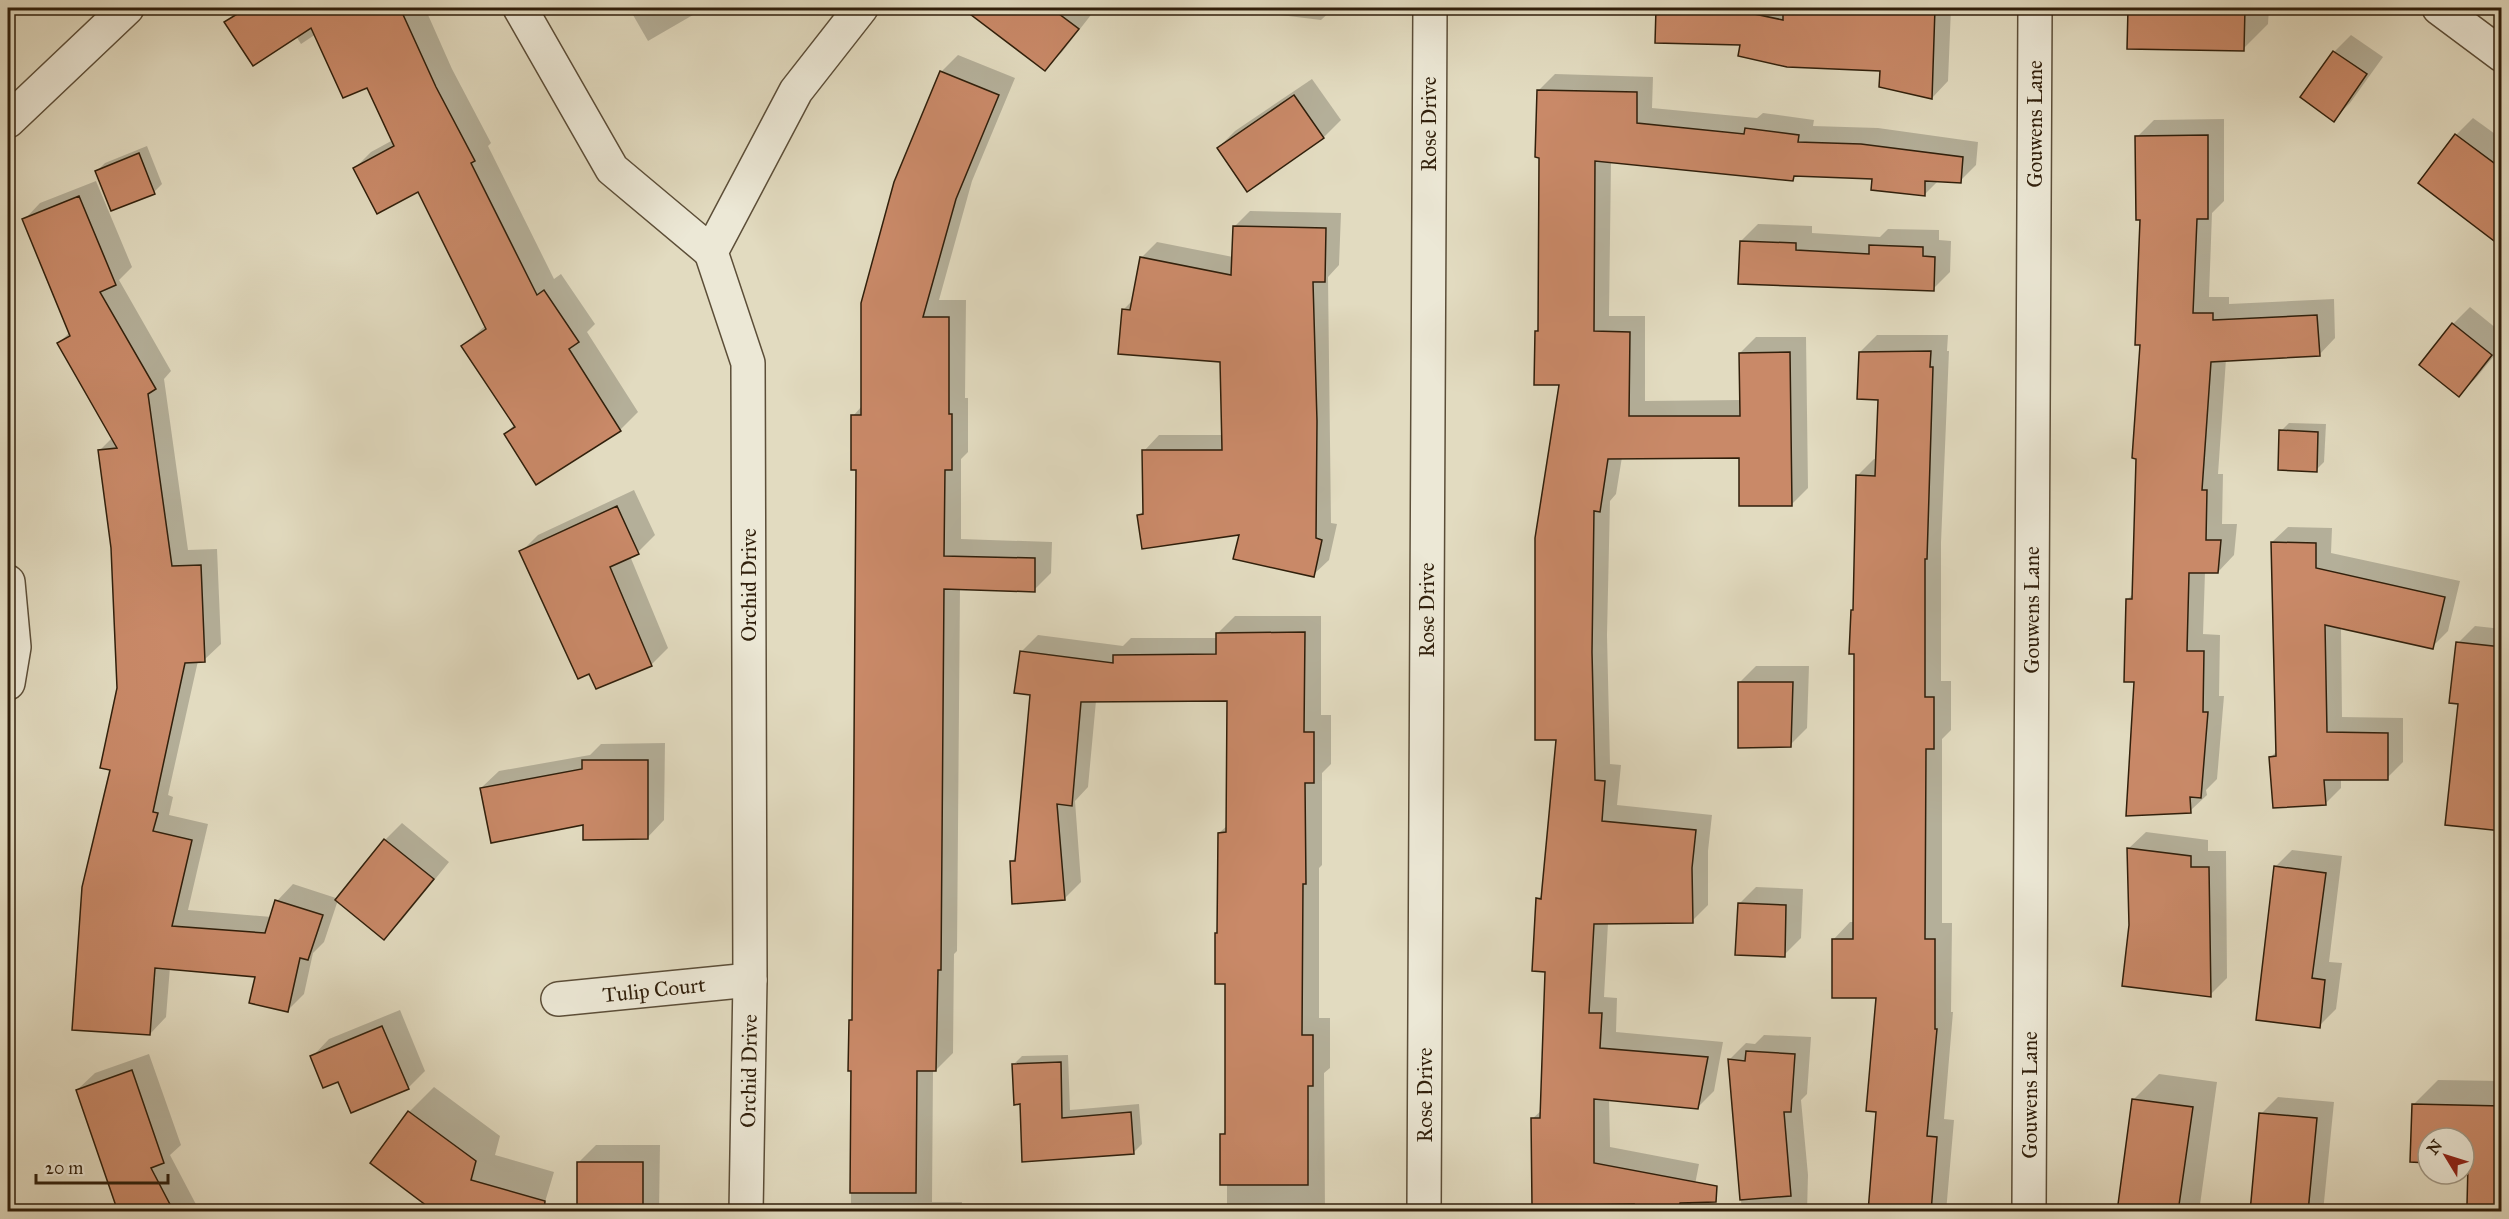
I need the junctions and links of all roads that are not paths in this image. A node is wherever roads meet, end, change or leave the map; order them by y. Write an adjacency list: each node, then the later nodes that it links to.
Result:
1 (127, 8): 8 (street)
2 (520, 8): 9 (street)
3 (861, 8): 9 (street)
4 (1430, 8): 15 (street, Rose Drive)
5 (2035, 8): 16 (street, Gouwens Lane)
6 (2439, 8): 7 (street)
7 (2502, 55)
8 (8, 121)
9 (711, 252): 12 (street, Orchid Drive)
10 (8, 582): 11 (street)
11 (8, 683)
12 (750, 980): 13 (street, Tulip Court); 14 (street, Orchid Drive)
13 (558, 999)
14 (746, 1212)
15 (1424, 1212)
16 (2029, 1212)

